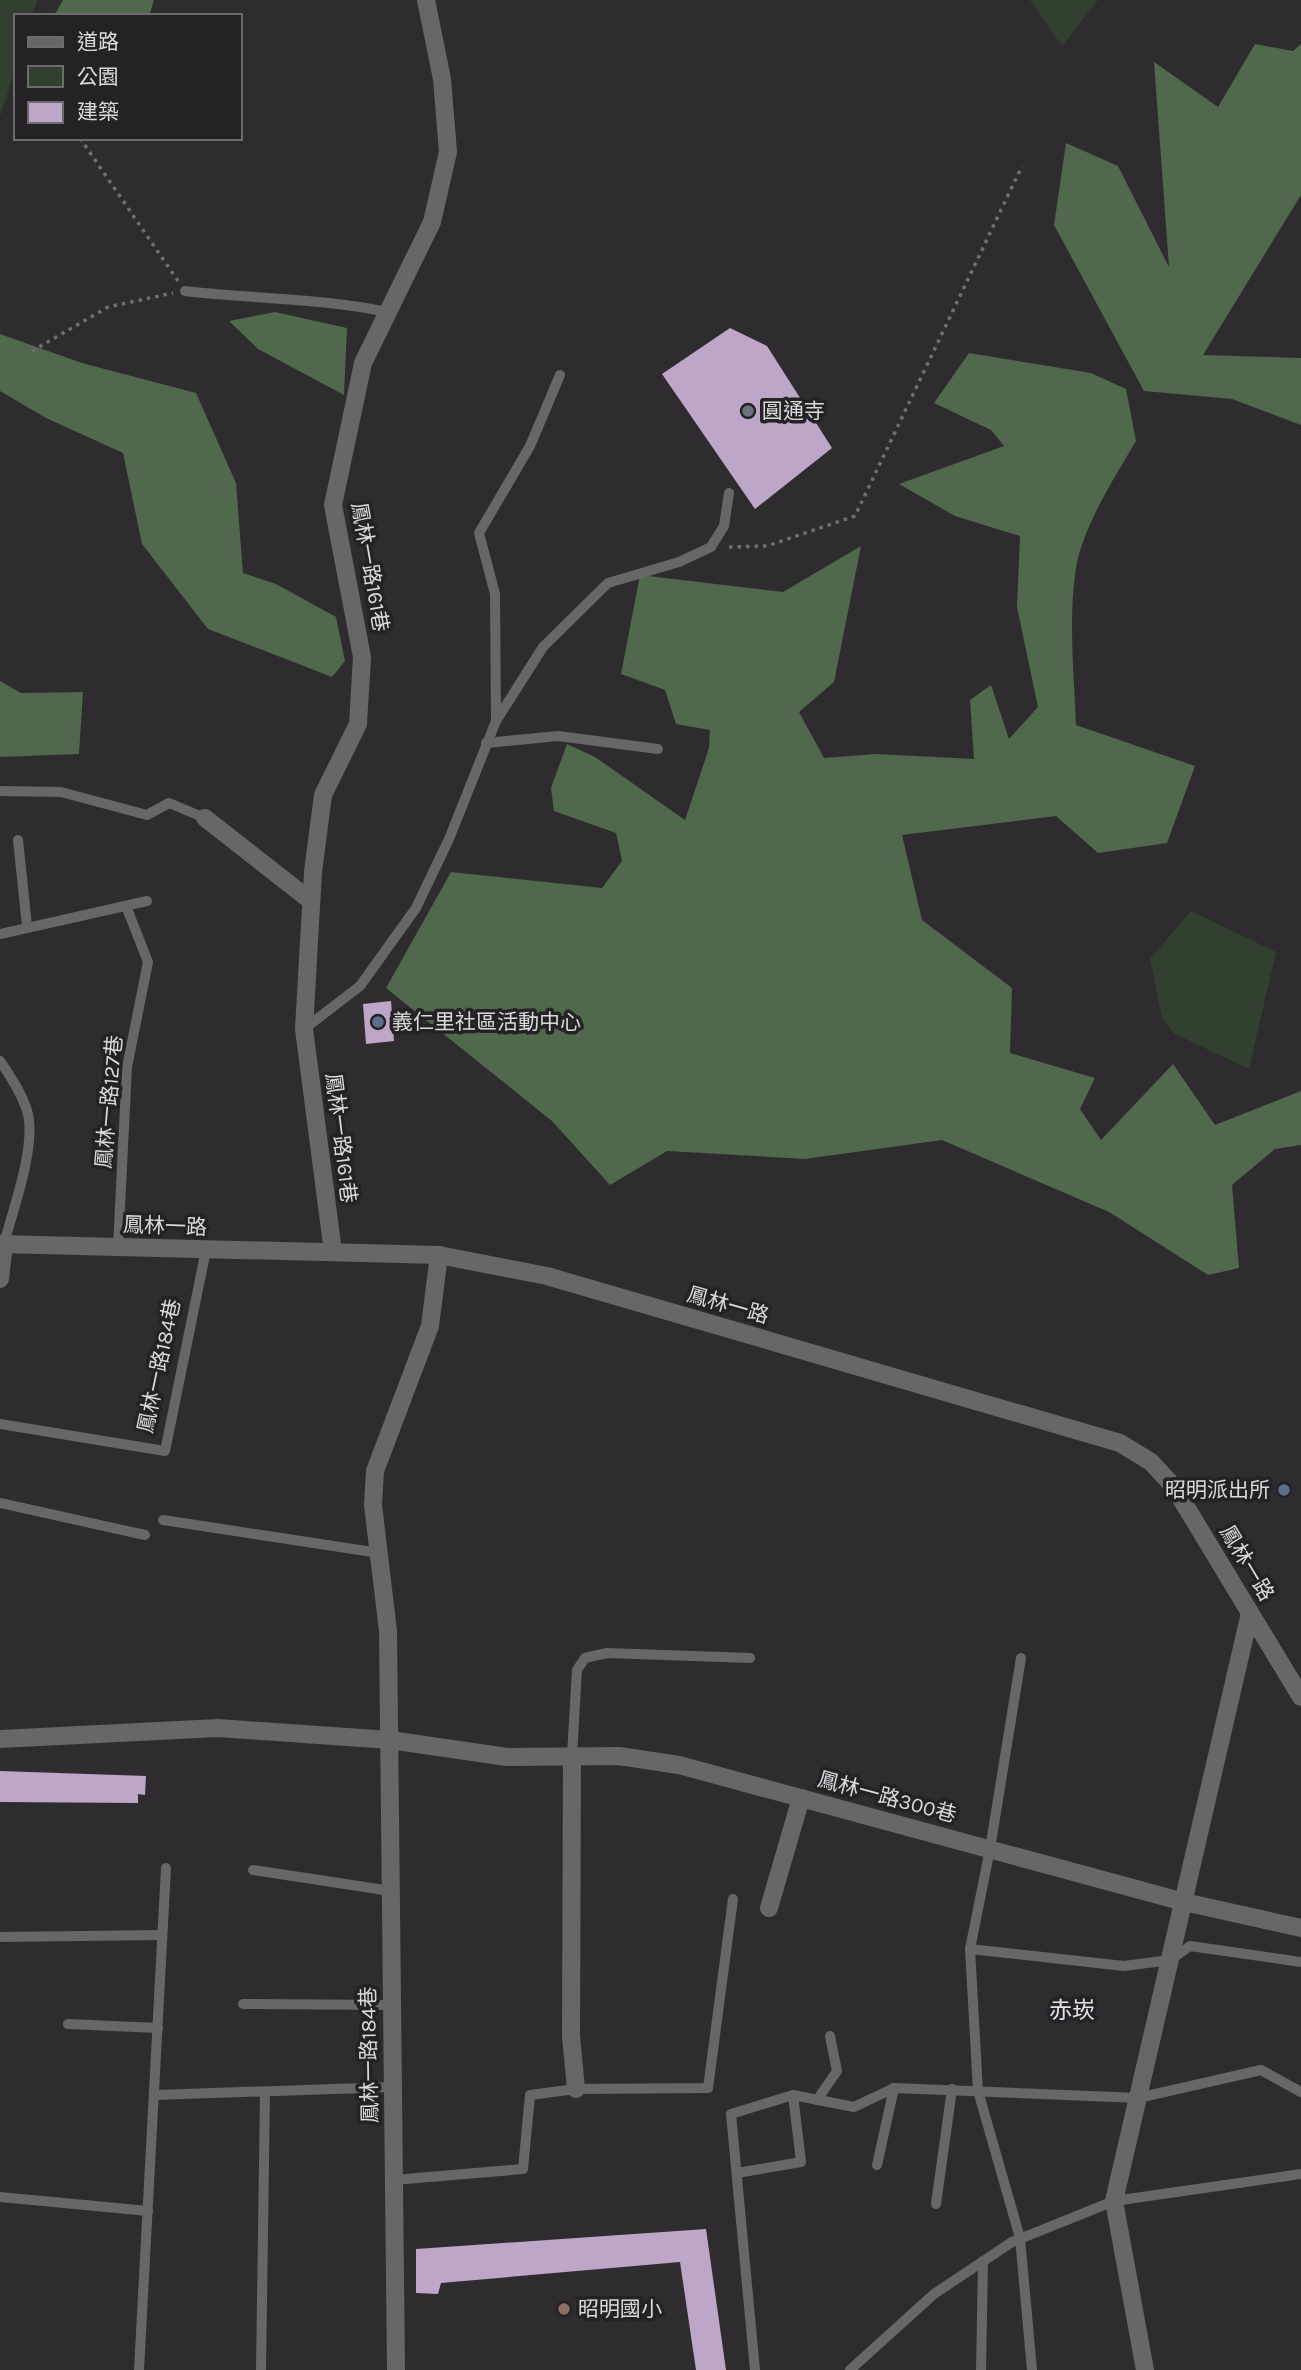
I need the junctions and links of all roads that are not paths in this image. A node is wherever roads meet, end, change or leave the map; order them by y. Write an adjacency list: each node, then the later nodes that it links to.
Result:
1 (426, 0): 3 (street, 鳳林一路161巷)
2 (185, 291): 3 (lane)
3 (387, 312): 13 (street, 鳳林一路161巷)
4 (560, 375): 6 (lane)
5 (729, 493): 6 (lane)
6 (496, 721): 7 (lane)
7 (486, 743): 8 (lane); 17 (lane)
8 (658, 750)
9 (0, 791): 10 (lane)
10 (205, 818): 13 (street)
11 (18, 840): 15 (lane)
12 (146, 901): 14 (lane)
13 (312, 901): 17 (street, 鳳林一路161巷)
14 (126, 906): 15 (lane); 20 (lane, 鳳林一路127巷)
15 (27, 926): 16 (lane)
16 (0, 934)
17 (304, 1029): 22 (street, 鳳林一路161巷)
18 (0, 1061): 19 (lane)
19 (2, 1244): 20 (street, 鳳林一路); 24 (street)
20 (118, 1247): 21 (street, 鳳林一路)
21 (206, 1250): 22 (street, 鳳林一路); 25 (lane, 鳳林一路184巷)
22 (333, 1252): 23 (street, 鳳林一路)
23 (439, 1255): 29 (street, 鳳林一路184巷); 30 (street, 鳳林一路)
24 (0, 1279)
25 (0, 1424)
26 (0, 1503): 28 (lane)
27 (163, 1520): 29 (lane)
28 (145, 1535)
29 (379, 1553): 35 (street, 鳳林一路184巷)
30 (1250, 1613): 33 (street, 鳳林一路); 43 (street)
31 (750, 1658): 36 (lane)
32 (1021, 1658): 38 (lane)
33 (1301, 1697)
34 (0, 1740): 35 (street)
35 (390, 1740): 36 (street); 41 (street, 鳳林一路184巷)
36 (572, 1755): 37 (street); 58 (street)
37 (801, 1798): 38 (street, 鳳林一路300巷); 44 (street, 鳳林一路300巷)
38 (990, 1849): 43 (street, 鳳林一路300巷); 48 (lane)
39 (166, 1868): 46 (lane)
40 (253, 1870): 41 (lane)
41 (391, 1891): 52 (street, 鳳林一路184巷)
42 (733, 1899): 58 (lane)
43 (1184, 1902): 45 (street, 鳳林一路300巷); 49 (street)
44 (769, 1908)
45 (1301, 1928)
46 (162, 1935): 47 (lane); 54 (lane)
47 (0, 1937)
48 (970, 1949): 49 (lane); 60 (lane)
49 (1170, 1960): 50 (lane); 65 (street)
50 (1301, 1962)
51 (243, 2004): 52 (lane)
52 (391, 2005): 56 (street, 鳳林一路184巷)
53 (68, 2024): 54 (lane)
54 (158, 2028): 63 (lane)
55 (830, 2036): 66 (lane)
56 (392, 2087): 61 (lane); 70 (street, 鳳林一路184巷)
57 (894, 2088): 59 (lane); 66 (lane); 67 (lane)
58 (576, 2089): 70 (lane)
59 (952, 2089): 60 (lane); 73 (lane)
60 (978, 2091): 65 (lane); 75 (lane)
61 (265, 2092): 63 (lane); 78 (lane)
62 (1301, 2092): 65 (lane)
63 (155, 2095): 74 (lane)
64 (793, 2095): 66 (lane); 68 (lane); 68 (lane)
65 (1138, 2098): 72 (street)
66 (817, 2100)
67 (877, 2165)
68 (737, 2174): 80 (lane)
69 (1301, 2174): 72 (lane)
70 (394, 2180): 79 (street, 鳳林一路184巷)
71 (0, 2197): 74 (lane)
72 (1114, 2201): 75 (lane); 84 (street)
73 (936, 2204)
74 (148, 2211): 77 (lane)
75 (1020, 2238): 76 (lane); 83 (lane)
76 (983, 2261): 81 (lane); 82 (lane)
77 (139, 2370)
78 (261, 2370)
79 (396, 2370)
80 (755, 2370)
81 (850, 2370)
82 (981, 2370)
83 (1032, 2370)
84 (1145, 2370)

